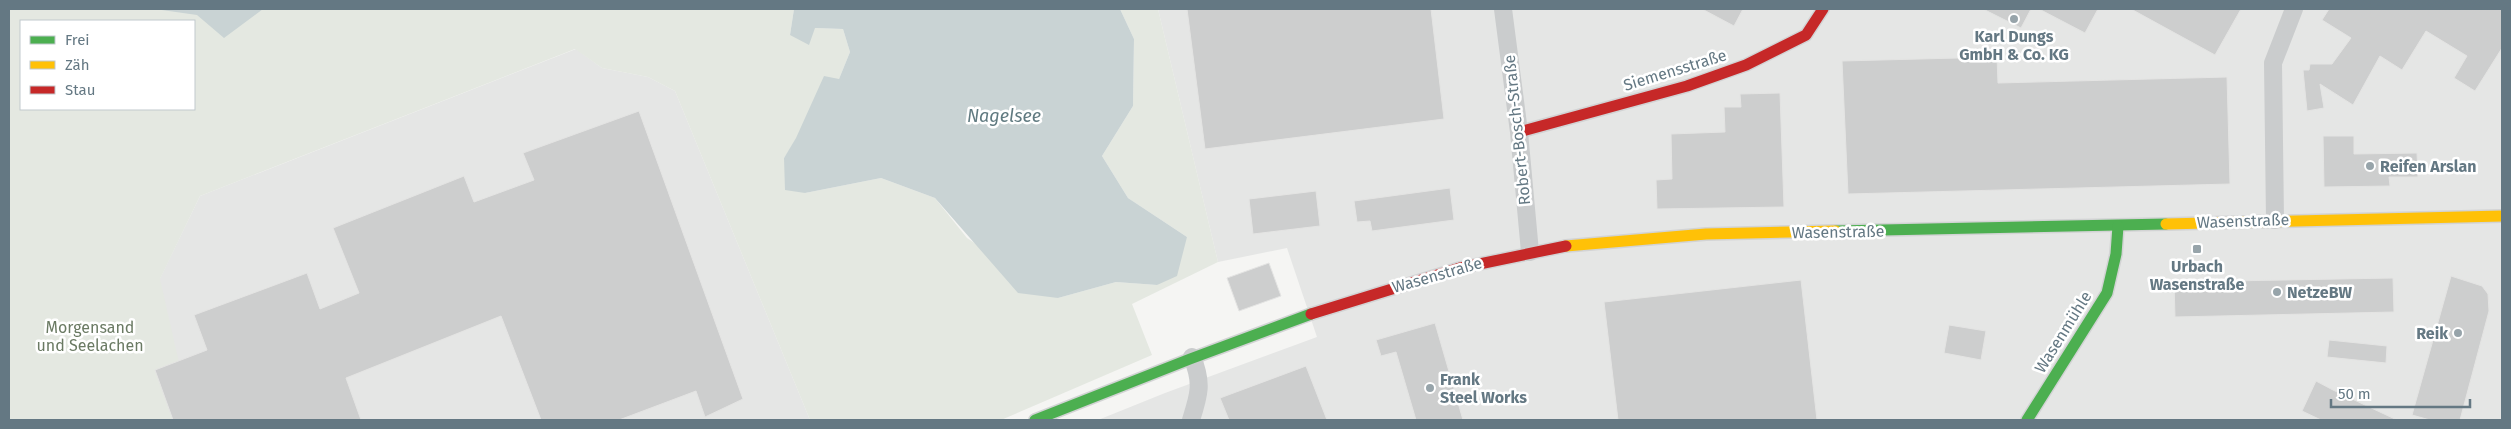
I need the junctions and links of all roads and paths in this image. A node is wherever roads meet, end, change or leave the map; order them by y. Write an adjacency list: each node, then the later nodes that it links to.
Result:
1 (1503, 9): 4 (street, Robert-Bosch-Straße)
2 (1823, 9): 4 (street, Siemensstraße)
3 (2294, 9): 6 (street)
4 (1519, 132): 8 (street, Robert-Bosch-Straße)
5 (2502, 216): 6 (street, Wasenstraße)
6 (2274, 220): 7 (street, Wasenstraße)
7 (2118, 226): 8 (street, Wasenstraße); 12 (street, Wasenmühle)
8 (1530, 252): 9 (street, Wasenstraße)
9 (1192, 358): 10 (street, Wasenstraße); 11 (street)
10 (1035, 420)
11 (1190, 420)
12 (2027, 420)

